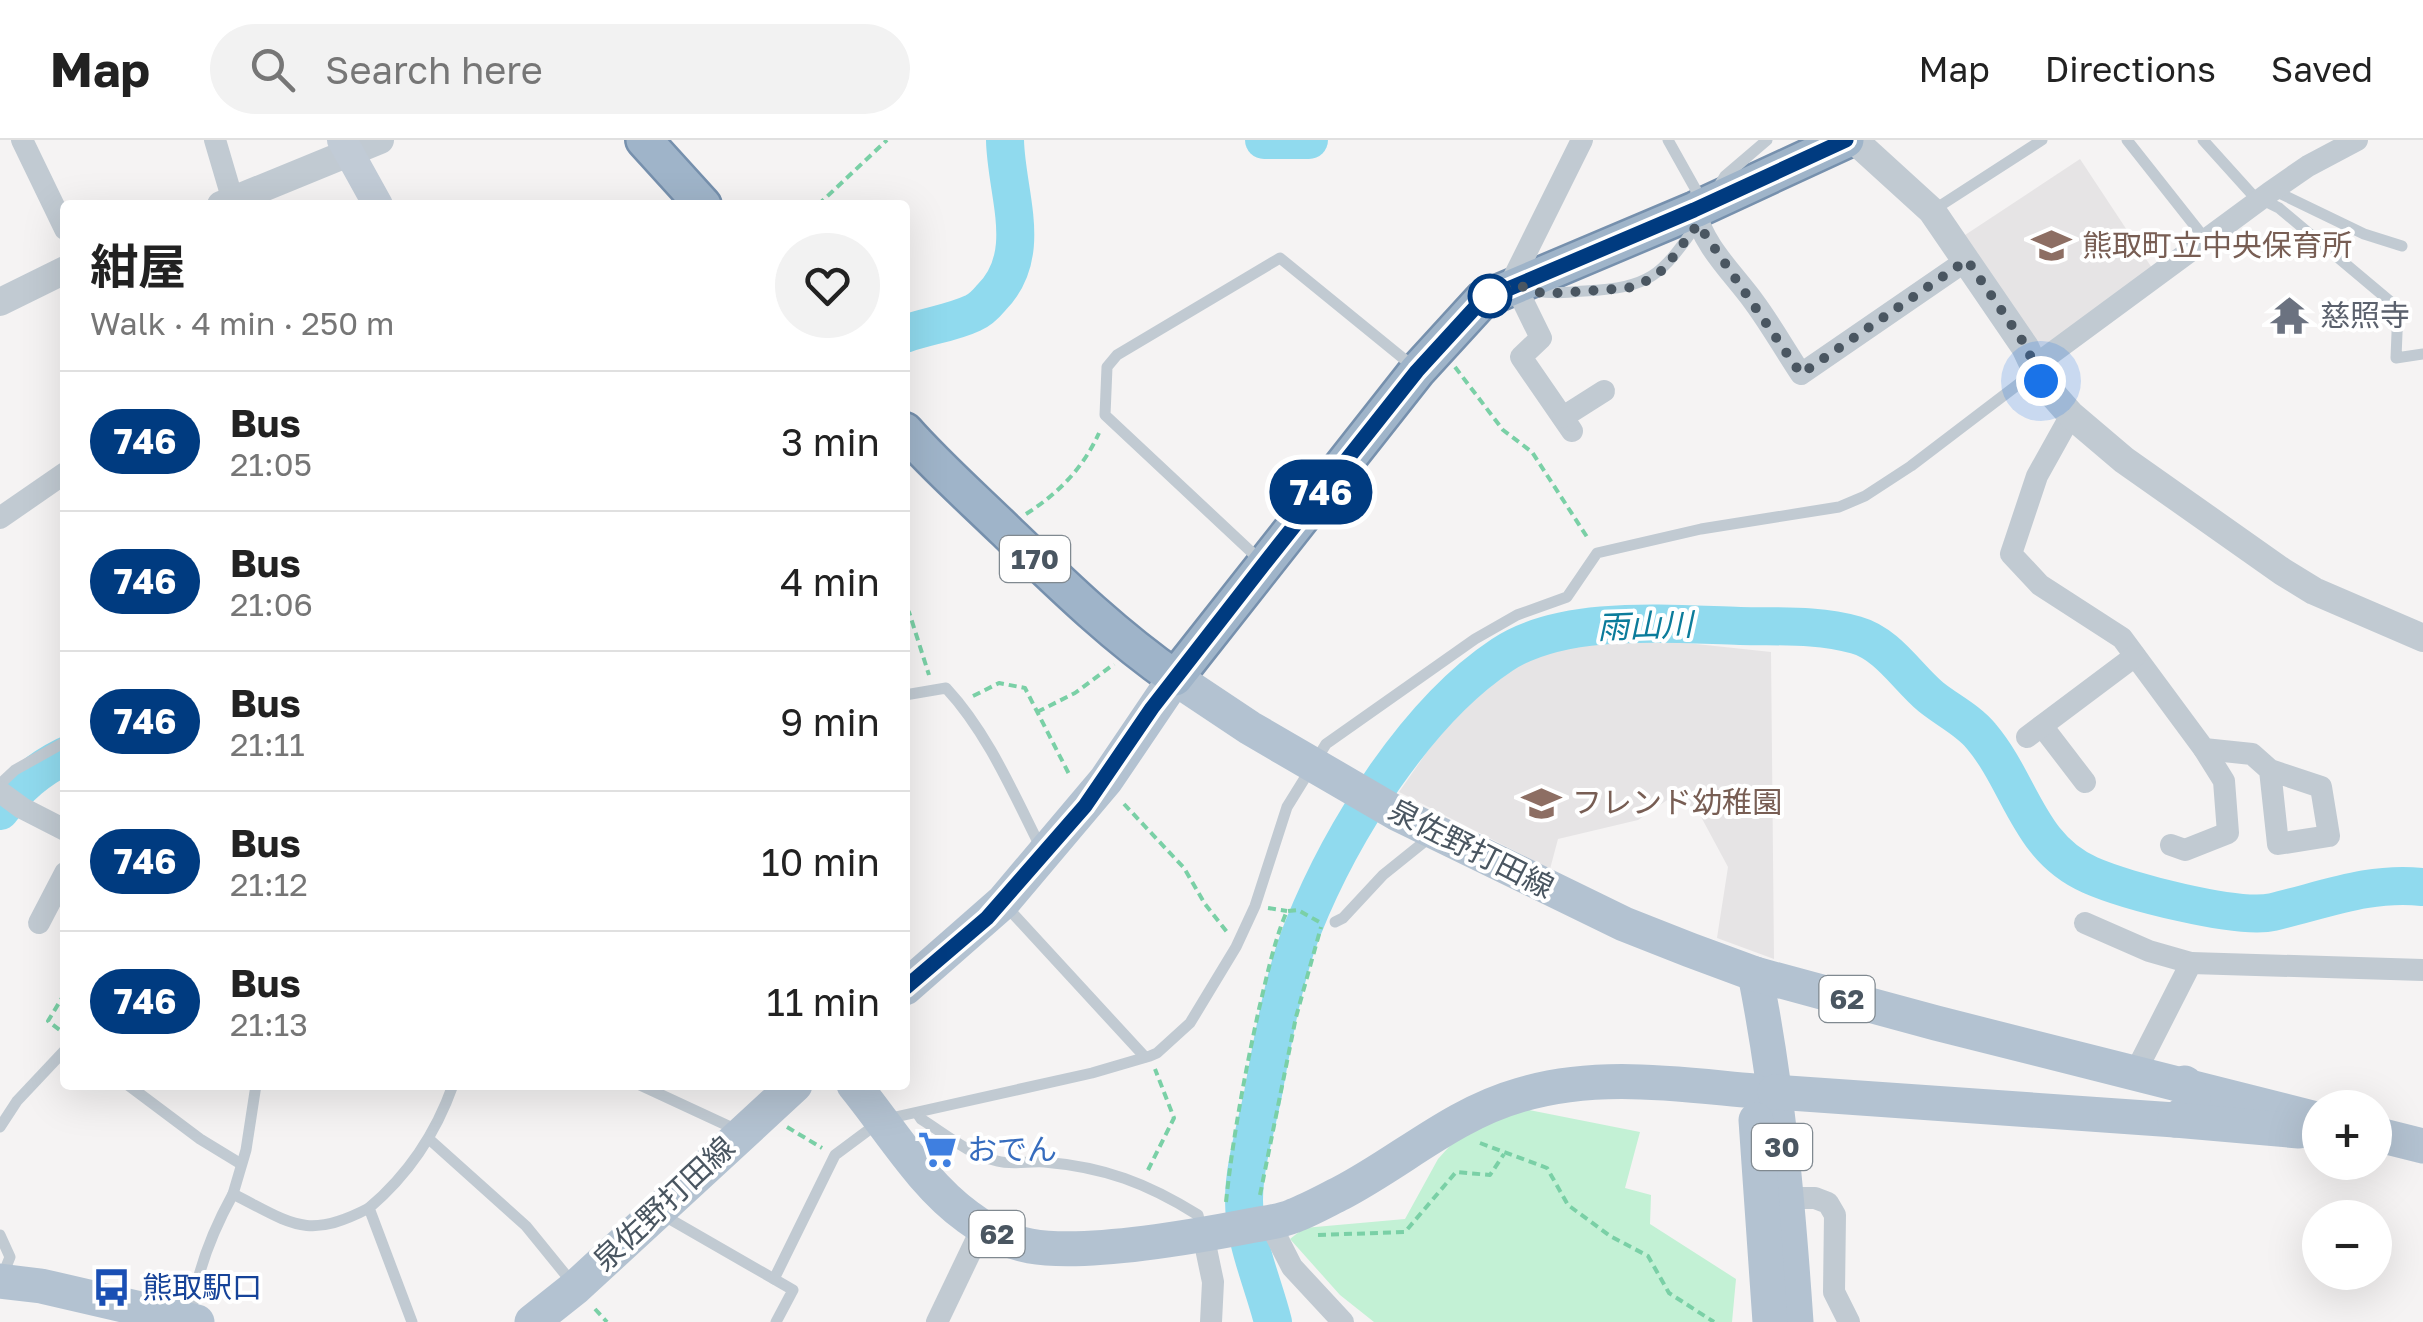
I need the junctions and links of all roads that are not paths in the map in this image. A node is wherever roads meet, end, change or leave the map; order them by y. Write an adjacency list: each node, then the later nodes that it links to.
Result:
1 (22, 140): 22 (street)
2 (215, 140): 16 (street)
3 (380, 140): 14 (street)
4 (644, 140): 19 (highway)
5 (1582, 140): 27 (street)
6 (1668, 140): 21 (lane)
7 (1767, 140): 21 (lane)
8 (1846, 140): 21 (highway)
9 (1854, 140): 20 (street)
10 (2042, 140): 20 (lane)
11 (2127, 140): 23 (lane)
12 (2203, 140): 15 (lane)
13 (2356, 140): 15 (street)
14 (346, 146): 17 (street); 18 (main road)
15 (2264, 196): 23 (street); 24 (lane); 29 (lane)
16 (228, 200)
17 (237, 200)
18 (375, 200)
19 (698, 200)
20 (1932, 211): 25 (street)
21 (1700, 213): 25 (street); 27 (highway)
22 (60, 219)
23 (2206, 240): 31 (street)
24 (2402, 246)
25 (1967, 260): 31 (street)
26 (60, 272): 28 (street)
27 (1512, 286): 30 (highway); 32 (street)
28 (0, 302)
29 (2423, 354)
30 (1428, 358): 37 (highway); 37 (lane)
31 (2033, 367): 33 (street); 44 (lane)
32 (1604, 391)
33 (2071, 415): 38 (street); 39 (street)
34 (910, 436): 40 (highway, 170)
35 (60, 476): 36 (street)
36 (0, 518)
37 (1264, 564): 40 (highway)
38 (2423, 638)
39 (2135, 656): 43 (street); 46 (street)
40 (1175, 678): 44 (main road, 泉佐野打田線 / 62); 52 (main road)
41 (910, 694): 52 (lane)
42 (60, 745): 47 (lane)
43 (2204, 749): 45 (street); 51 (street)
44 (1312, 764): 50 (main road, 泉佐野打田線 / 62); 63 (lane)
45 (2270, 770)
46 (2085, 782)
47 (0, 784)
48 (0, 792): 49 (street)
49 (60, 827)
50 (1430, 830): 56 (lane); 60 (main road, 泉佐野打田線 / 62)
51 (2170, 845)
52 (1044, 854): 54 (main road)
53 (60, 882): 55 (street)
54 (1002, 902): 61 (main road); 63 (lane)
55 (38, 923)
56 (1329, 923)
57 (2086, 923): 58 (street)
58 (2191, 963): 59 (street); 64 (street)
59 (2423, 970)
60 (1755, 974): 64 (main road, 泉佐野打田線 / 62); 72 (main road, 30)
61 (910, 984)
62 (60, 1055): 78 (lane)
63 (1148, 1056): 73 (lane)
64 (2136, 1071): 65 (main road, 泉佐野打田線 / 62)
65 (2185, 1083): 74 (main road, 泉佐野打田線 / 62); 76 (main road)
66 (135, 1090): 81 (lane)
67 (255, 1090): 81 (lane)
68 (450, 1090): 80 (lane)
69 (656, 1090): 77 (lane)
70 (790, 1090): 77 (main road, 泉佐野打田線)
71 (858, 1090): 75 (main road, 62)
72 (1765, 1091): 76 (main road, 62); 83 (main road, 30); 87 (main road, 62); 99 (main road, 30)
73 (917, 1113): 75 (lane); 87 (lane)
74 (2302, 1115)
75 (882, 1120): 86 (main road, 62); 89 (lane)
76 (2175, 1120): 79 (main road, 62)
77 (753, 1121): 85 (main road, 泉佐野打田線)
78 (0, 1127)
79 (2302, 1132)
80 (429, 1139): 84 (lane); 91 (lane)
81 (242, 1164): 82 (lane)
82 (232, 1194): 84 (lane); 92 (lane)
83 (1788, 1198): 100 (main road, 30); 101 (street)
84 (369, 1208): 93 (lane)
85 (656, 1211): 89 (lane); 91 (main road, 泉佐野打田線)
86 (983, 1226): 87 (main road, 62); 96 (street)
87 (1241, 1229): 97 (street); 98 (street)
88 (0, 1235): 90 (lane)
89 (774, 1279): 95 (lane)
90 (0, 1280): 92 (main road)
91 (576, 1287): 94 (main road, 泉佐野打田線)
92 (193, 1322)
93 (412, 1322)
94 (532, 1322)
95 (776, 1322)
96 (937, 1322)
97 (1211, 1322)
98 (1343, 1322)
99 (1770, 1322)
100 (1796, 1322)
101 (1849, 1322)

